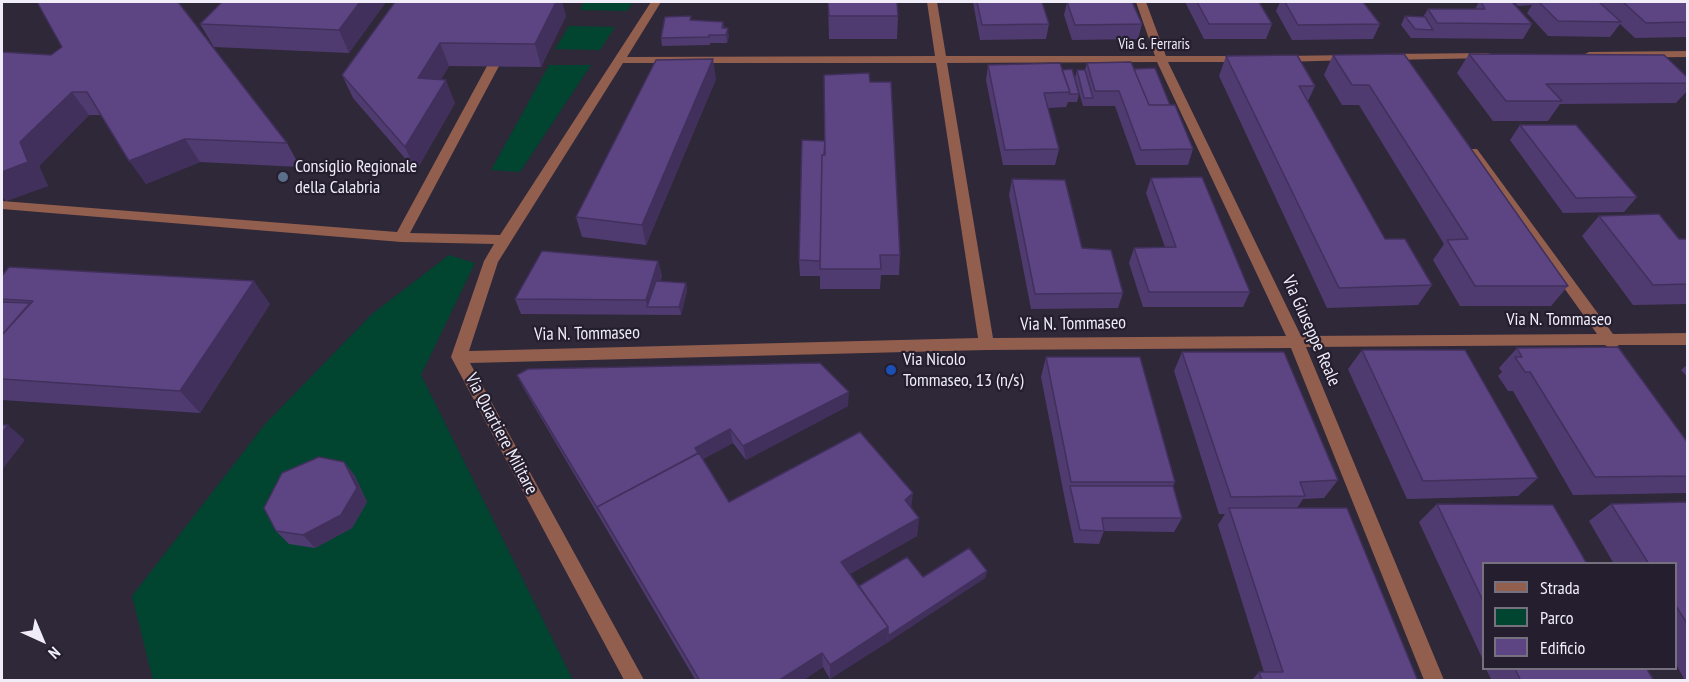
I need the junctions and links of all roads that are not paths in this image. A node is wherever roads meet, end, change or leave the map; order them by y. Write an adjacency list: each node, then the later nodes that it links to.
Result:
1 (656, 2): 8 (street, Via Quartiere Militare)
2 (932, 2): 7 (street)
3 (1141, 2): 9 (street, Via Giuseppe Reale)
4 (1688, 54): 5 (street)
5 (1582, 55)
6 (1499, 56): 9 (street, Via G. Ferraris)
7 (941, 59): 8 (street, Via G. Ferraris); 9 (street, Via G. Ferraris); 18 (street)
8 (620, 60): 14 (street, Via Quartiere Militare)
9 (1162, 61): 17 (street, Via Giuseppe Reale)
10 (493, 66): 13 (street)
11 (1468, 145): 16 (street)
12 (2, 205): 13 (street)
13 (401, 237): 14 (street)
14 (504, 240): 19 (street, Via Quartiere Militare)
15 (1688, 339): 16 (street, Via N. Tommaseo)
16 (1608, 340): 17 (street, Via N. Tommaseo); 20 (street)
17 (1296, 341): 18 (street, Via N. Tommaseo); 22 (street, Via Giuseppe Reale)
18 (986, 344): 19 (street, Via N. Tommaseo)
19 (459, 357): 21 (street, Via Quartiere Militare)
20 (1622, 358)
21 (634, 681)
22 (1434, 681)

